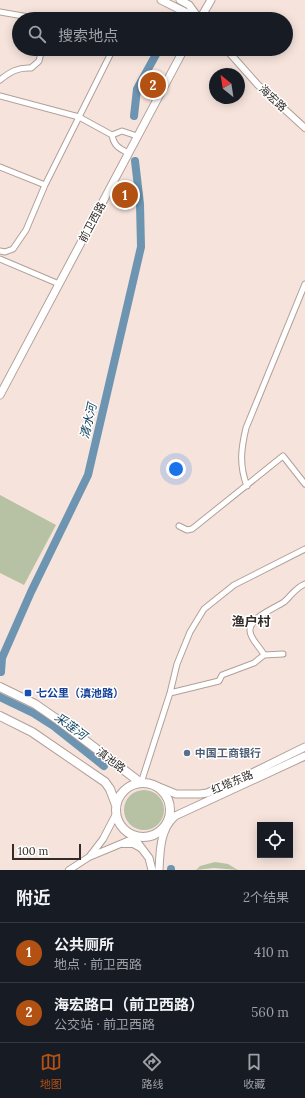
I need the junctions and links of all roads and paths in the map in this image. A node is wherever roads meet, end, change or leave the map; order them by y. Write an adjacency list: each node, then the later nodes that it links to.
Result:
1 (161, 0): 6 (main road)
2 (180, 0): 7 (main road)
3 (206, 0): 8 (main road)
4 (211, 0): 9 (main road)
5 (0, 12): 10 (street)
6 (185, 12)
7 (194, 12)
8 (201, 12)
9 (203, 12)
10 (12, 14)
11 (40, 56): 16 (street)
12 (110, 56): 18 (street)
13 (175, 56): 21 (main road, 前卫西路)
14 (180, 56): 21 (main road, 前卫西路)
15 (232, 56): 19 (street, 海宏路)
16 (0, 80)
17 (0, 96): 18 (street)
18 (79, 117): 20 (street); 24 (street)
19 (305, 128)
20 (112, 135): 21 (street); 22 (street)
21 (135, 135): 22 (main road, 前卫西路)
22 (126, 152): 27 (main road, 前卫西路)
23 (0, 167): 24 (street)
24 (46, 185): 25 (street)
25 (0, 251)
26 (0, 259): 27 (street)
27 (57, 283): 29 (main road, 前卫西路); 30 (main road, 前卫西路)
28 (305, 284): 32 (street)
29 (0, 385)
30 (0, 395)
31 (305, 484): 32 (street)
32 (247, 486): 33 (street)
33 (179, 526)
34 (305, 549): 39 (street)
35 (305, 584): 37 (street)
36 (282, 654): 37 (street)
37 (264, 655): 39 (street)
38 (0, 687): 43 (main road, 滇池路)
39 (170, 693): 43 (street)
40 (0, 716): 45 (main road, 滇池路)
41 (305, 747): 44 (main road, 红塔东路)
42 (305, 756): 47 (main road, 红塔东路)
43 (141, 783): 44 (main road); 45 (main road)
44 (154, 785): 47 (main road)
45 (116, 806): 46 (main road)
46 (115, 816): 48 (main road); 51 (street)
47 (167, 823): 48 (main road); 54 (main road)
48 (134, 836): 49 (street); 50 (main road)
49 (121, 843): 50 (street); 51 (street)
50 (142, 849): 53 (main road)
51 (88, 857): 52 (street)
52 (68, 870)
53 (152, 870)
54 (159, 870)

